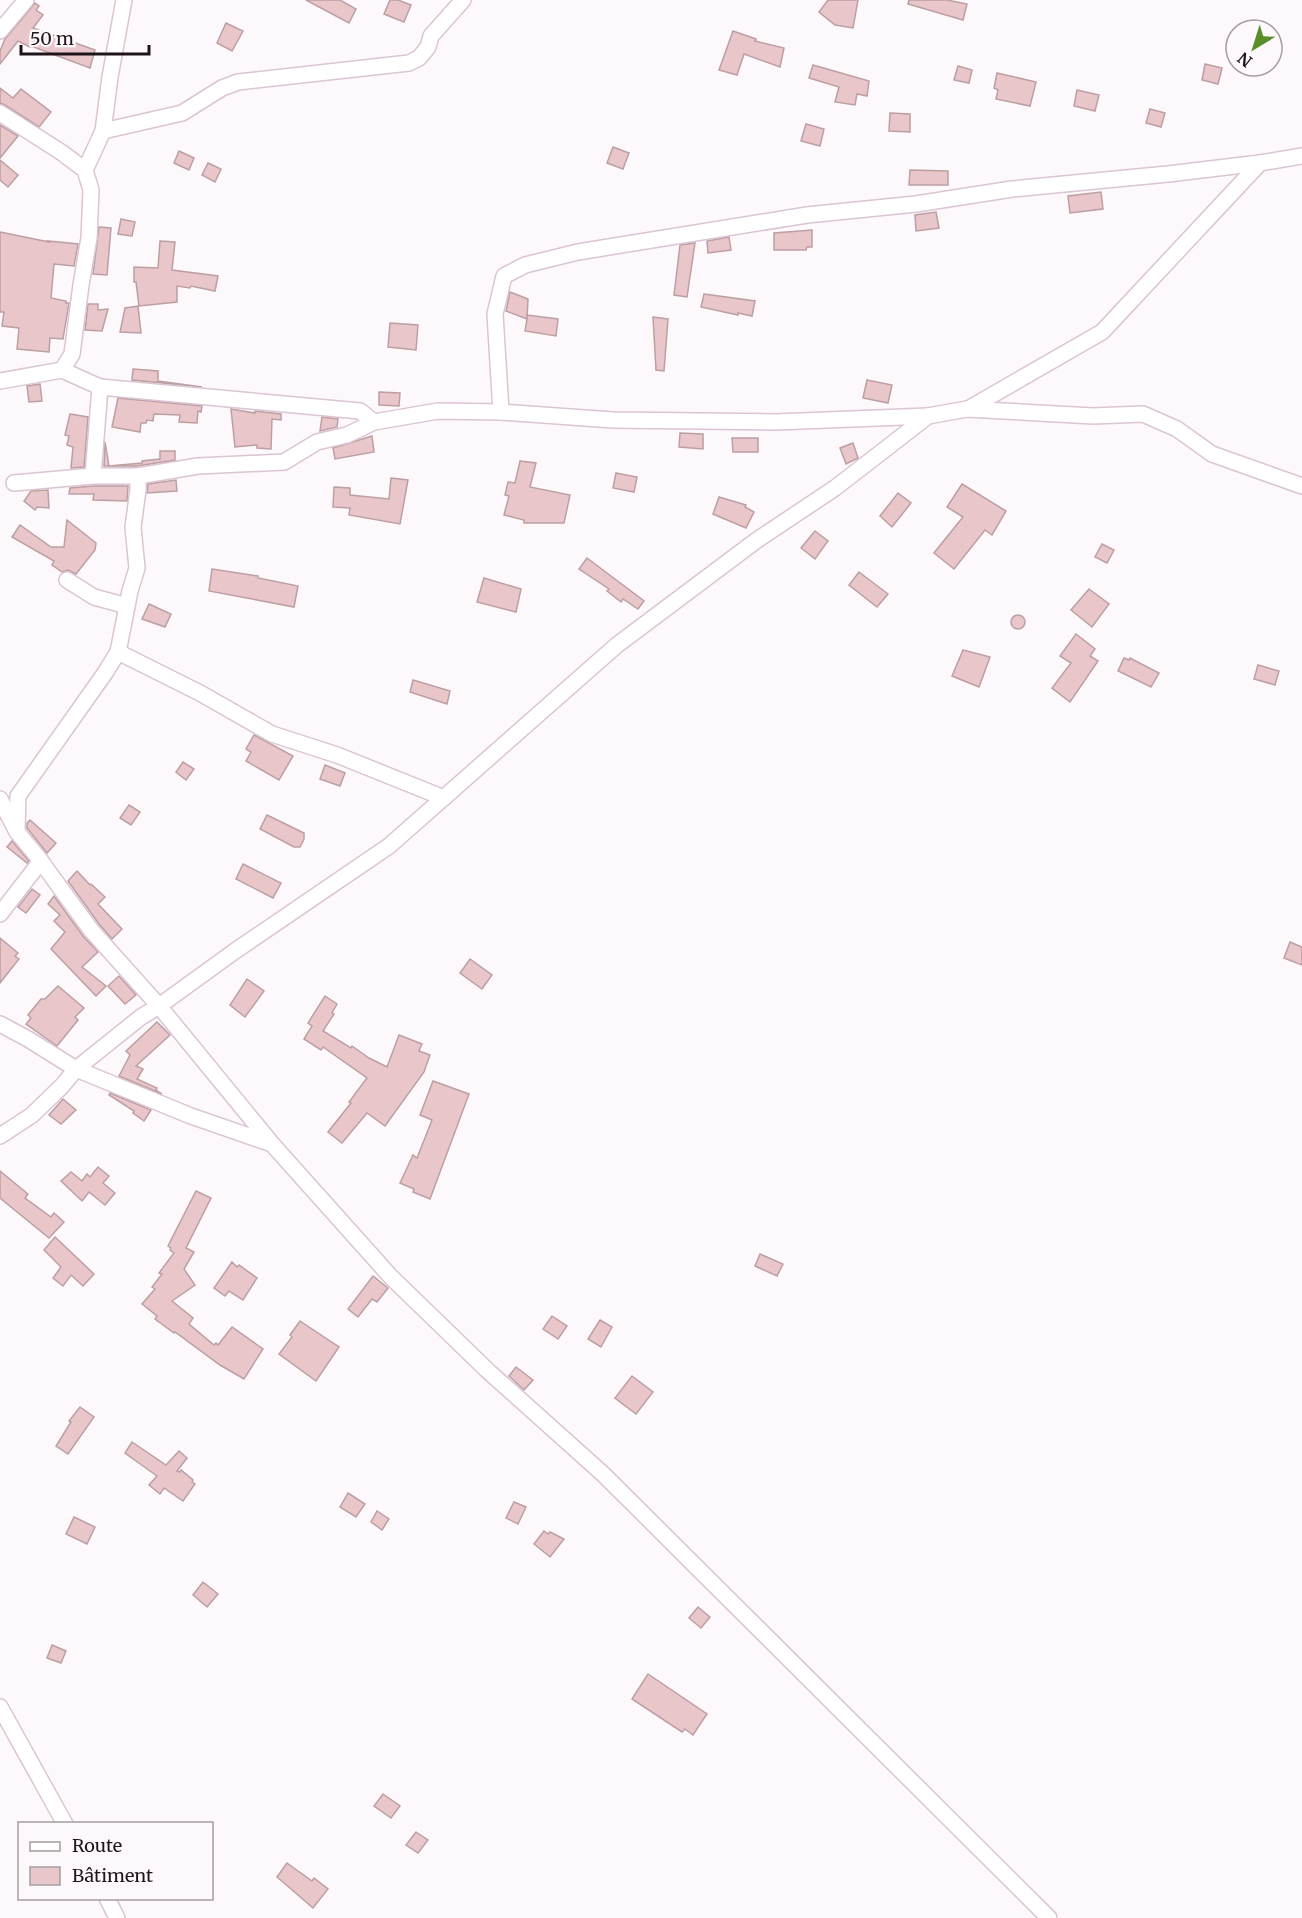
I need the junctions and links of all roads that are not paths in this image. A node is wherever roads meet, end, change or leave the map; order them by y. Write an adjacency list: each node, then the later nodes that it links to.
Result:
1 (26, 0): 4 (street)
2 (124, 0): 6 (street)
3 (463, 0): 6 (street)
4 (0, 31)
5 (0, 113): 9 (street)
6 (103, 131): 9 (street)
7 (1302, 156): 8 (street)
8 (1260, 163): 13 (street); 14 (street)
9 (85, 170): 10 (street)
10 (62, 370): 11 (street); 12 (street)
11 (0, 381)
12 (100, 387): 16 (street); 18 (street)
13 (968, 409): 15 (street); 20 (street)
14 (501, 412): 15 (street); 16 (street)
15 (928, 416): 24 (street)
16 (374, 422): 17 (street)
17 (138, 476): 18 (street); 22 (street)
18 (93, 477): 19 (street)
19 (14, 483)
20 (1302, 486)
21 (67, 580): 22 (street)
22 (127, 606): 23 (street)
23 (117, 652): 24 (street); 26 (street)
24 (444, 798): 29 (street)
25 (0, 799): 26 (street)
26 (17, 832): 27 (street)
27 (41, 861): 28 (street); 29 (street)
28 (0, 914)
29 (159, 1006): 31 (street); 33 (street)
30 (0, 1024): 31 (street)
31 (76, 1070): 32 (street); 33 (street)
32 (0, 1136)
33 (272, 1144): 38 (street)
34 (0, 1707): 35 (street)
35 (64, 1822)
36 (108, 1900): 37 (street)
37 (117, 1918)
38 (1049, 1918)

